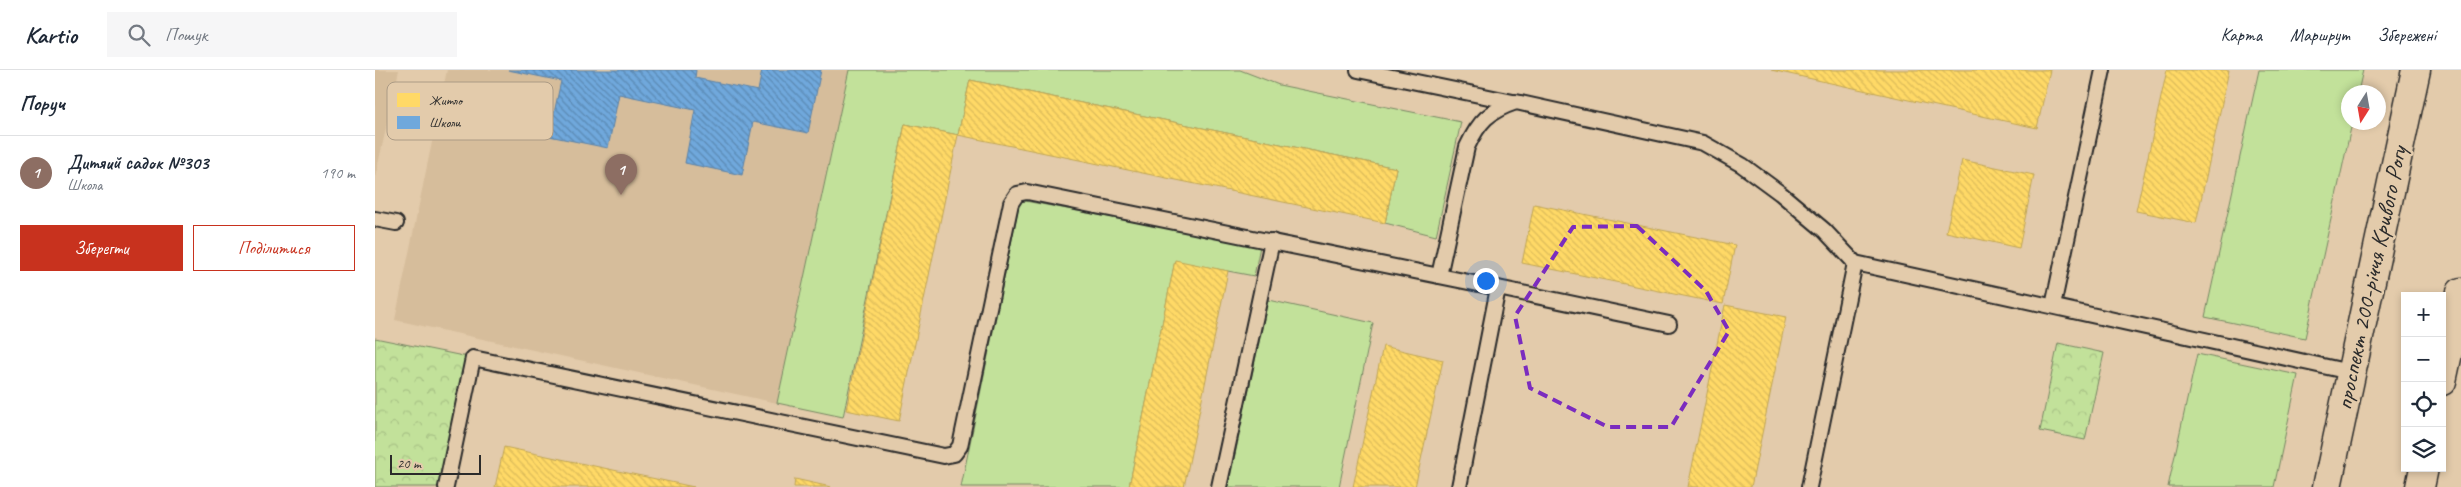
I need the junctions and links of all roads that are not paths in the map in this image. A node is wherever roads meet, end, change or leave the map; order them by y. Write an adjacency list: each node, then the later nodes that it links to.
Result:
1 (1358, 70): 4 (lane)
2 (2103, 70): 12 (lane)
3 (2416, 70): 15 (main road, проспект 200-річчя Кривого Рогу)
4 (1516, 102): 8 (lane); 9 (lane)
5 (375, 219): 6 (lane)
6 (396, 223)
7 (1272, 241): 9 (lane); 17 (lane); 18 (lane)
8 (1855, 263): 12 (lane); 20 (lane)
9 (1439, 276): 10 (lane)
10 (1498, 288): 13 (lane); 19 (lane)
11 (2461, 292): 14 (main road)
12 (2053, 306): 15 (lane)
13 (1669, 324)
14 (2446, 362)
15 (2351, 372): 21 (main road, проспект 200-річчя Кривого Рогу)
16 (2423, 472): 22 (main road)
17 (446, 487)
18 (1219, 487)
19 (1459, 487)
20 (1809, 487)
21 (2327, 487)
22 (2420, 487)

